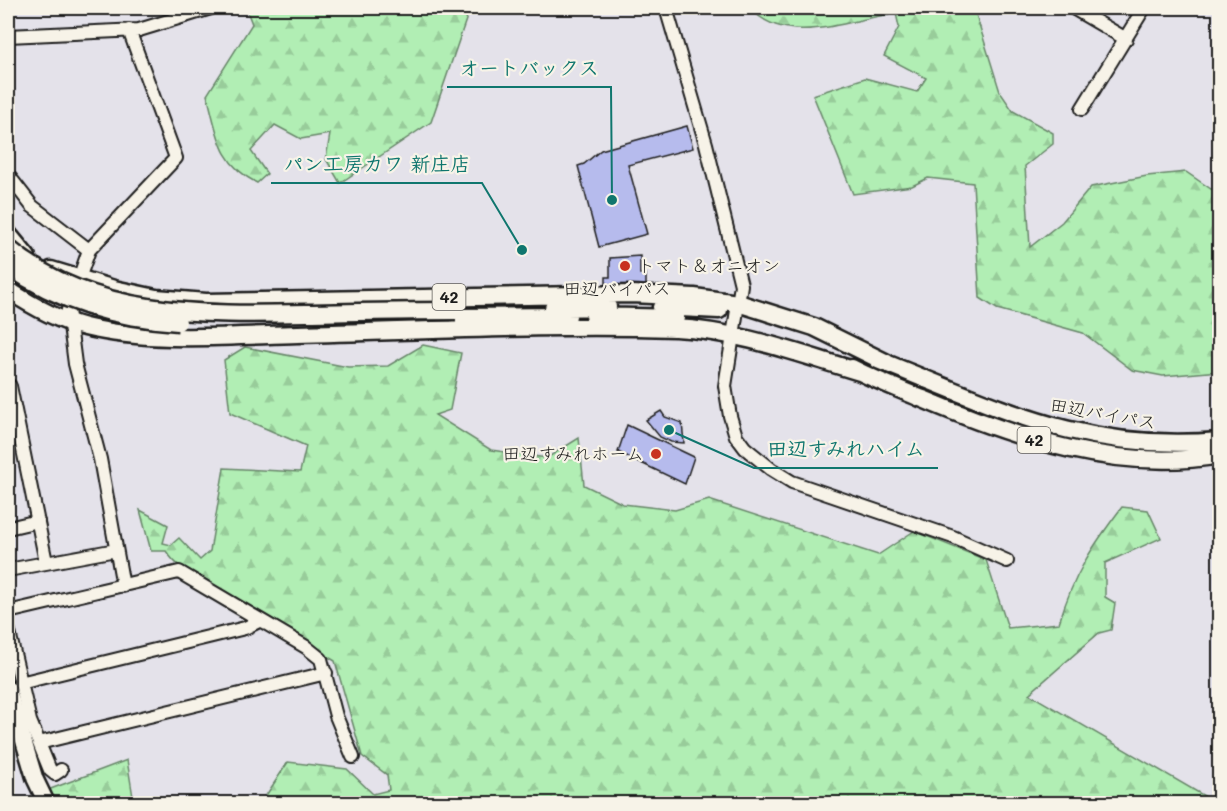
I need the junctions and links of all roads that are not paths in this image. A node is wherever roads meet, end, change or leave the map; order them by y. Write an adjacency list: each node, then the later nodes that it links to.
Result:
1 (211, 8): 5 (street)
2 (666, 8): 18 (street)
3 (1073, 8): 7 (street)
4 (1144, 8): 7 (street)
5 (129, 30): 6 (street); 12 (street)
6 (8, 36)
7 (1126, 39): 8 (street)
8 (1082, 110)
9 (8, 176): 12 (street)
10 (8, 234): 13 (highway, 42)
11 (8, 247): 13 (highway, 42); 17 (highway, 田辺バイパス / 42, bridge)
12 (89, 250): 15 (street)
13 (27, 257): 15 (highway, 42)
14 (8, 266): 17 (highway, 田辺バイパス / 42, bridge)
15 (78, 278): 18 (highway, 42); 19 (street)
16 (8, 290): 19 (highway, 42)
17 (457, 314): 18 (highway, 田辺バイパス / 42)
18 (736, 319): 19 (highway, 42); 21 (highway, 田辺バイパス / 42); 22 (highway, 田辺バイパス / 42); 26 (street)
19 (68, 321): 25 (street)
20 (10, 386): 23 (street)
21 (1220, 441)
22 (1220, 455)
23 (38, 521): 24 (street); 27 (street)
24 (8, 528)
25 (116, 550): 27 (street); 29 (street)
26 (1007, 561)
27 (46, 562): 28 (street)
28 (8, 570)
29 (123, 586): 30 (street); 31 (street)
30 (8, 612)
31 (259, 621): 33 (street); 34 (street)
32 (8, 628): 34 (street)
33 (326, 673): 35 (street); 36 (street)
34 (14, 686): 35 (street); 38 (main road)
35 (39, 744): 37 (street)
36 (353, 758)
37 (61, 770)
38 (47, 804)

